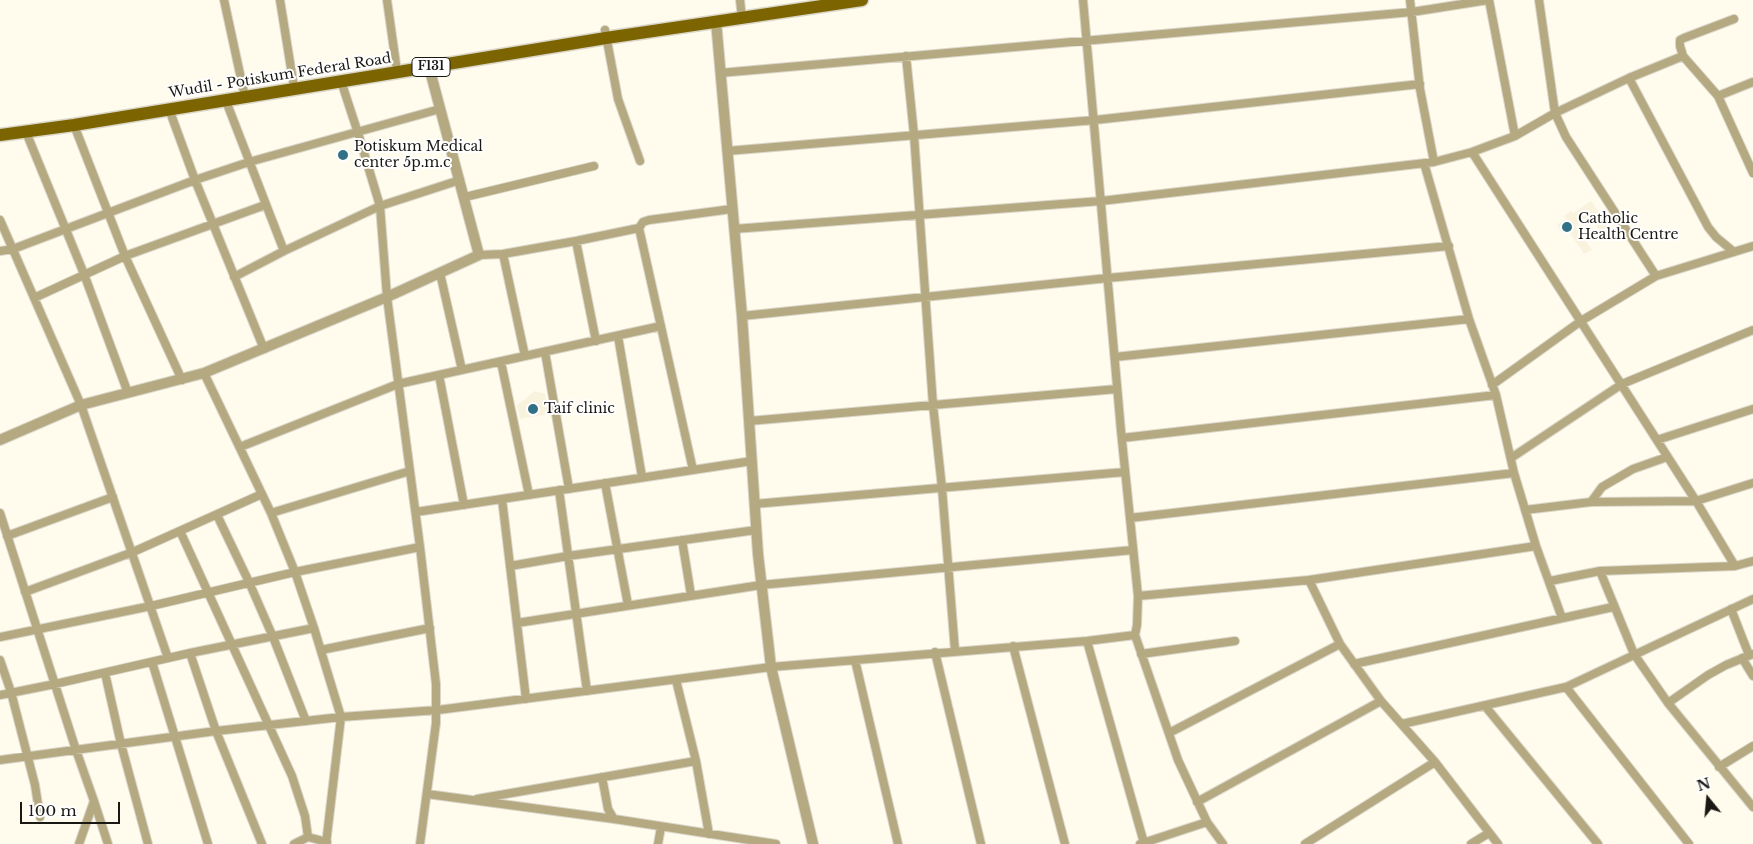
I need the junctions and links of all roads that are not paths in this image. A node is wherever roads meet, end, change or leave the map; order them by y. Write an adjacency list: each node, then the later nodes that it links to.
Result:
1 (224, 0): 26 (street)
2 (280, 0): 22 (street)
3 (387, 0): 18 (street)
4 (808, 0): 10 (main road, Wudil - Potiskum Federal Road / F131)
5 (862, 0): 10 (main road, Wudil - Potiskum Federal Road / F131)
6 (1083, 0): 15 (street)
7 (1410, 0): 11 (street)
8 (1488, 0): 11 (street); 39 (street)
9 (1539, 0): 31 (street)
10 (741, 9): 13 (main road, Wudil - Potiskum Federal Road / F131); 14 (main road, Wudil - Potiskum Federal Road / F131)
11 (1412, 12): 15 (street); 25 (street)
12 (1734, 19): 17 (street)
13 (716, 21): 14 (main road, Wudil - Potiskum Federal Road / F131); 20 (street)
14 (605, 34): 18 (main road, Wudil - Potiskum Federal Road / F131); 19 (main road, Wudil - Potiskum Federal Road / F131); 42 (street)
15 (1088, 40): 16 (street); 32 (street)
16 (906, 56): 20 (street); 38 (street)
17 (1683, 56): 21 (street); 27 (street)
18 (396, 64): 22 (main road, Wudil - Potiskum Federal Road / F131)
19 (429, 67): 23 (main road, Wudil - Potiskum Federal Road / F131); 30 (street)
20 (720, 73): 40 (street)
21 (1630, 78): 31 (street); 68 (street)
22 (293, 81): 26 (main road, Wudil - Potiskum Federal Road / F131)
23 (341, 81): 26 (main road, Wudil - Potiskum Federal Road / F131); 36 (street)
24 (1753, 82): 27 (street)
25 (1420, 84): 32 (street); 44 (street)
26 (244, 93): 28 (main road, Wudil - Potiskum Federal Road / F131); 34 (main road, Wudil - Potiskum Federal Road / F131)
27 (1718, 96): 47 (street)
28 (226, 101): 29 (main road, Wudil - Potiskum Federal Road / F131); 43 (street)
29 (168, 109): 33 (main road, Wudil - Potiskum Federal Road / F131); 48 (street)
30 (440, 110): 36 (street); 49 (street)
31 (1555, 113): 39 (street); 74 (street)
32 (1095, 120): 38 (street); 51 (street)
33 (74, 125): 35 (main road, Wudil - Potiskum Federal Road / F131); 55 (street)
34 (0, 127)
35 (26, 132): 37 (main road, Wudil - Potiskum Federal Road / F131); 61 (street)
36 (358, 133): 43 (street); 53 (street)
37 (0, 134)
38 (914, 135): 40 (street); 56 (street)
39 (1515, 136): 41 (street)
40 (727, 151): 54 (street)
41 (1472, 152): 44 (street); 82 (street)
42 (640, 161)
43 (249, 162): 48 (street); 52 (street)
44 (1434, 162): 45 (street)
45 (1424, 163): 51 (street); 63 (street)
46 (594, 166): 50 (street)
47 (1753, 173)
48 (195, 180): 55 (street); 58 (street)
49 (460, 180): 50 (street); 53 (street)
50 (465, 197): 70 (street)
51 (1102, 201): 56 (street); 76 (street)
52 (265, 205): 58 (street); 67 (street)
53 (380, 206): 67 (street); 77 (street)
54 (732, 209): 59 (street); 60 (street)
55 (108, 214): 61 (street); 71 (street)
56 (919, 215): 60 (street); 78 (street)
57 (0, 220): 65 (street)
58 (212, 224): 71 (street); 75 (street)
59 (639, 228): 62 (street); 83 (street)
60 (734, 229): 80 (street)
61 (65, 230): 65 (street); 73 (street)
62 (576, 242): 69 (street); 86 (street)
63 (1449, 246): 76 (street); 81 (street)
64 (1753, 246): 68 (street)
65 (13, 249): 66 (street); 79 (street)
66 (0, 251)
67 (284, 251): 75 (street)
68 (1734, 252): 74 (street)
69 (503, 254): 70 (street); 89 (street)
70 (479, 255): 72 (street)
71 (125, 256): 73 (street); 95 (street)
72 (440, 273): 77 (street); 92 (street)
73 (84, 274): 79 (street); 100 (street)
74 (1656, 276): 82 (street)
75 (234, 277): 87 (street)
76 (1108, 278): 78 (street); 90 (street)
77 (387, 297): 87 (street); 96 (street)
78 (925, 297): 80 (street); 103 (street)
79 (34, 298): 102 (street)
80 (742, 316): 105 (street)
81 (1470, 319): 90 (street); 98 (street)
82 (1581, 321): 97 (street); 98 (street)
83 (661, 326): 85 (street); 113 (street)
84 (1753, 330): 97 (street)
85 (618, 336): 86 (street); 117 (street)
86 (596, 340): 88 (street)
87 (264, 349): 93 (street)
88 (545, 352): 89 (street); 120 (street)
89 (526, 356): 91 (street)
90 (1115, 357): 99 (street)
91 (501, 362): 92 (street); 124 (street)
92 (462, 370): 94 (street)
93 (204, 373): 95 (street); 109 (street)
94 (439, 375): 96 (street); 129 (street)
95 (182, 380): 100 (street)
96 (398, 384): 109 (street); 114 (street)
97 (1622, 384): 108 (street); 111 (street)
98 (1492, 385): 101 (street)
99 (1118, 389): 103 (street); 106 (street)
100 (128, 393): 102 (street)
101 (1496, 396): 106 (street); 111 (street)
102 (81, 405): 107 (street); 125 (street)
103 (933, 405): 105 (street); 121 (street)
104 (1753, 409): 108 (street)
105 (749, 421): 112 (street)
106 (1122, 438): 115 (street)
107 (0, 440)
108 (1657, 440): 110 (street)
109 (240, 447): 123 (street)
110 (1667, 456): 127 (street); 128 (street)
111 (1511, 458): 116 (street)
112 (752, 461): 113 (street); 130 (street)
113 (693, 470): 117 (street)
114 (410, 471): 132 (street); 134 (street)
115 (1125, 472): 121 (street); 136 (street)
116 (1514, 473): 131 (street); 136 (street)
117 (642, 477): 118 (street)
118 (605, 483): 120 (street); 143 (street)
119 (1753, 483): 127 (street)
120 (569, 488): 122 (street)
121 (942, 488): 130 (street); 150 (street)
122 (558, 490): 124 (street); 146 (street)
123 (262, 494): 134 (street); 135 (street)
124 (529, 494): 126 (street)
125 (113, 496): 139 (street); 145 (street)
126 (502, 499): 129 (street); 148 (street)
127 (1696, 501): 128 (street); 149 (street)
128 (1591, 502): 131 (street)
129 (464, 504): 132 (street)
130 (754, 504): 137 (street)
131 (1525, 510): 141 (street)
132 (416, 512): 142 (street)
133 (0, 513): 139 (street)
134 (272, 513): 152 (street)
135 (217, 515): 138 (street); 155 (street)
136 (1130, 518): 144 (street)
137 (756, 530): 140 (street); 156 (street)
138 (180, 531): 145 (street); 158 (street)
139 (7, 536): 157 (street)
140 (682, 540): 143 (street); 159 (street)
141 (1536, 546): 153 (street); 154 (street)
142 (420, 547): 152 (street); 170 (street)
143 (618, 549): 146 (street); 162 (street)
144 (1133, 550): 150 (street); 160 (street)
145 (133, 552): 157 (street); 163 (street)
146 (568, 556): 148 (street); 166 (street)
147 (1753, 560): 149 (street)
148 (510, 566): 168 (street)
149 (1735, 566): 151 (street)
150 (948, 567): 156 (street); 181 (street)
151 (1600, 571): 154 (street); 164 (street)
152 (295, 572): 155 (street); 169 (street)
153 (1309, 580): 160 (street); 177 (street)
154 (1550, 581): 167 (street)
155 (250, 582): 158 (street); 173 (street)
156 (761, 585): 159 (street); 192 (street)
157 (25, 592): 171 (street)
158 (208, 592): 163 (street); 178 (street)
159 (691, 595): 162 (street)
160 (1138, 596): 172 (street)
161 (1753, 599): 165 (street)
162 (628, 605): 166 (street)
163 (151, 606): 171 (street); 187 (street)
164 (1613, 607): 167 (street); 185 (street)
165 (1731, 609): 185 (street); 186 (street)
166 (576, 613): 168 (street); 198 (street)
167 (1562, 618): 191 (street)
168 (517, 623): 201 (street)
169 (314, 628): 173 (street); 180 (street)
170 (430, 628): 180 (street); 205 (street)
171 (36, 629): 174 (street); 196 (street)
172 (1135, 635): 175 (street); 184 (street)
173 (273, 636): 178 (street); 207 (street)
174 (0, 637)
175 (1087, 641): 179 (street); 235 (street)
176 (1235, 641): 184 (street)
177 (1340, 644): 191 (street); 211 (street)
178 (232, 645): 183 (street); 209 (street)
179 (1014, 646): 181 (street); 248 (street)
180 (321, 650): 206 (street)
181 (955, 651): 182 (street)
182 (934, 652): 189 (street); 247 (street)
183 (190, 653): 187 (street); 210 (street)
184 (1141, 654): 211 (street)
185 (1634, 654): 197 (street); 203 (street)
186 (1748, 656): 194 (street); 203 (street)
187 (168, 658): 190 (street)
188 (0, 660): 199 (street)
189 (855, 660): 192 (street); 246 (street)
190 (152, 662): 193 (street); 212 (street)
191 (1354, 664): 202 (street)
192 (771, 667): 195 (street); 245 (street)
193 (105, 672): 196 (street); 213 (street)
194 (1753, 676)
195 (676, 680): 198 (street); 218 (street)
196 (55, 684): 199 (street); 215 (street)
197 (1566, 687): 204 (street); 254 (street)
198 (587, 691): 201 (street)
199 (11, 692): 200 (street); 216 (street)
200 (0, 695)
201 (526, 699): 205 (street)
202 (1381, 701): 208 (street); 225 (street)
203 (1668, 704): 220 (street)
204 (1485, 706): 208 (street); 253 (street)
205 (438, 710): 206 (street); 222 (street)
206 (341, 717): 207 (street); 234 (street)
207 (306, 721): 209 (street)
208 (1402, 724): 219 (street)
209 (268, 726): 210 (street); 233 (street)
210 (216, 731): 212 (street); 240 (street)
211 (1169, 732): 225 (street)
212 (174, 737): 213 (street); 239 (street)
213 (122, 744): 215 (street); 238 (street)
214 (1753, 746): 220 (street)
215 (76, 750): 216 (street); 224 (street)
216 (28, 758): 217 (street); 227 (street)
217 (0, 760)
218 (696, 761): 221 (street); 232 (street)
219 (1435, 762): 231 (street); 250 (street)
220 (1719, 767): 226 (street)
221 (602, 777): 223 (street); 228 (street)
222 (427, 794): 223 (street); 242 (street)
223 (470, 800): 228 (street)
224 (94, 801): 236 (street); 237 (street)
225 (1197, 802): 229 (street)
226 (1753, 807)
227 (40, 817)
228 (614, 819): 230 (street)
229 (1207, 822): 235 (street); 249 (street)
230 (661, 827): 232 (street); 243 (street)
231 (1489, 833): 251 (street); 252 (street)
232 (709, 834): 244 (street)
233 (308, 837): 234 (street); 241 (street)
234 (326, 843)
235 (1142, 843)
236 (80, 844)
237 (108, 844)
238 (148, 844)
239 (208, 844)
240 (262, 844)
241 (294, 844)
242 (420, 844)
243 (658, 844)
244 (776, 844)
245 (814, 844)
246 (898, 844)
247 (981, 844)
248 (1065, 844)
249 (1223, 844)
250 (1305, 844)
251 (1471, 844)
252 (1498, 844)
253 (1598, 844)
254 (1689, 844)

